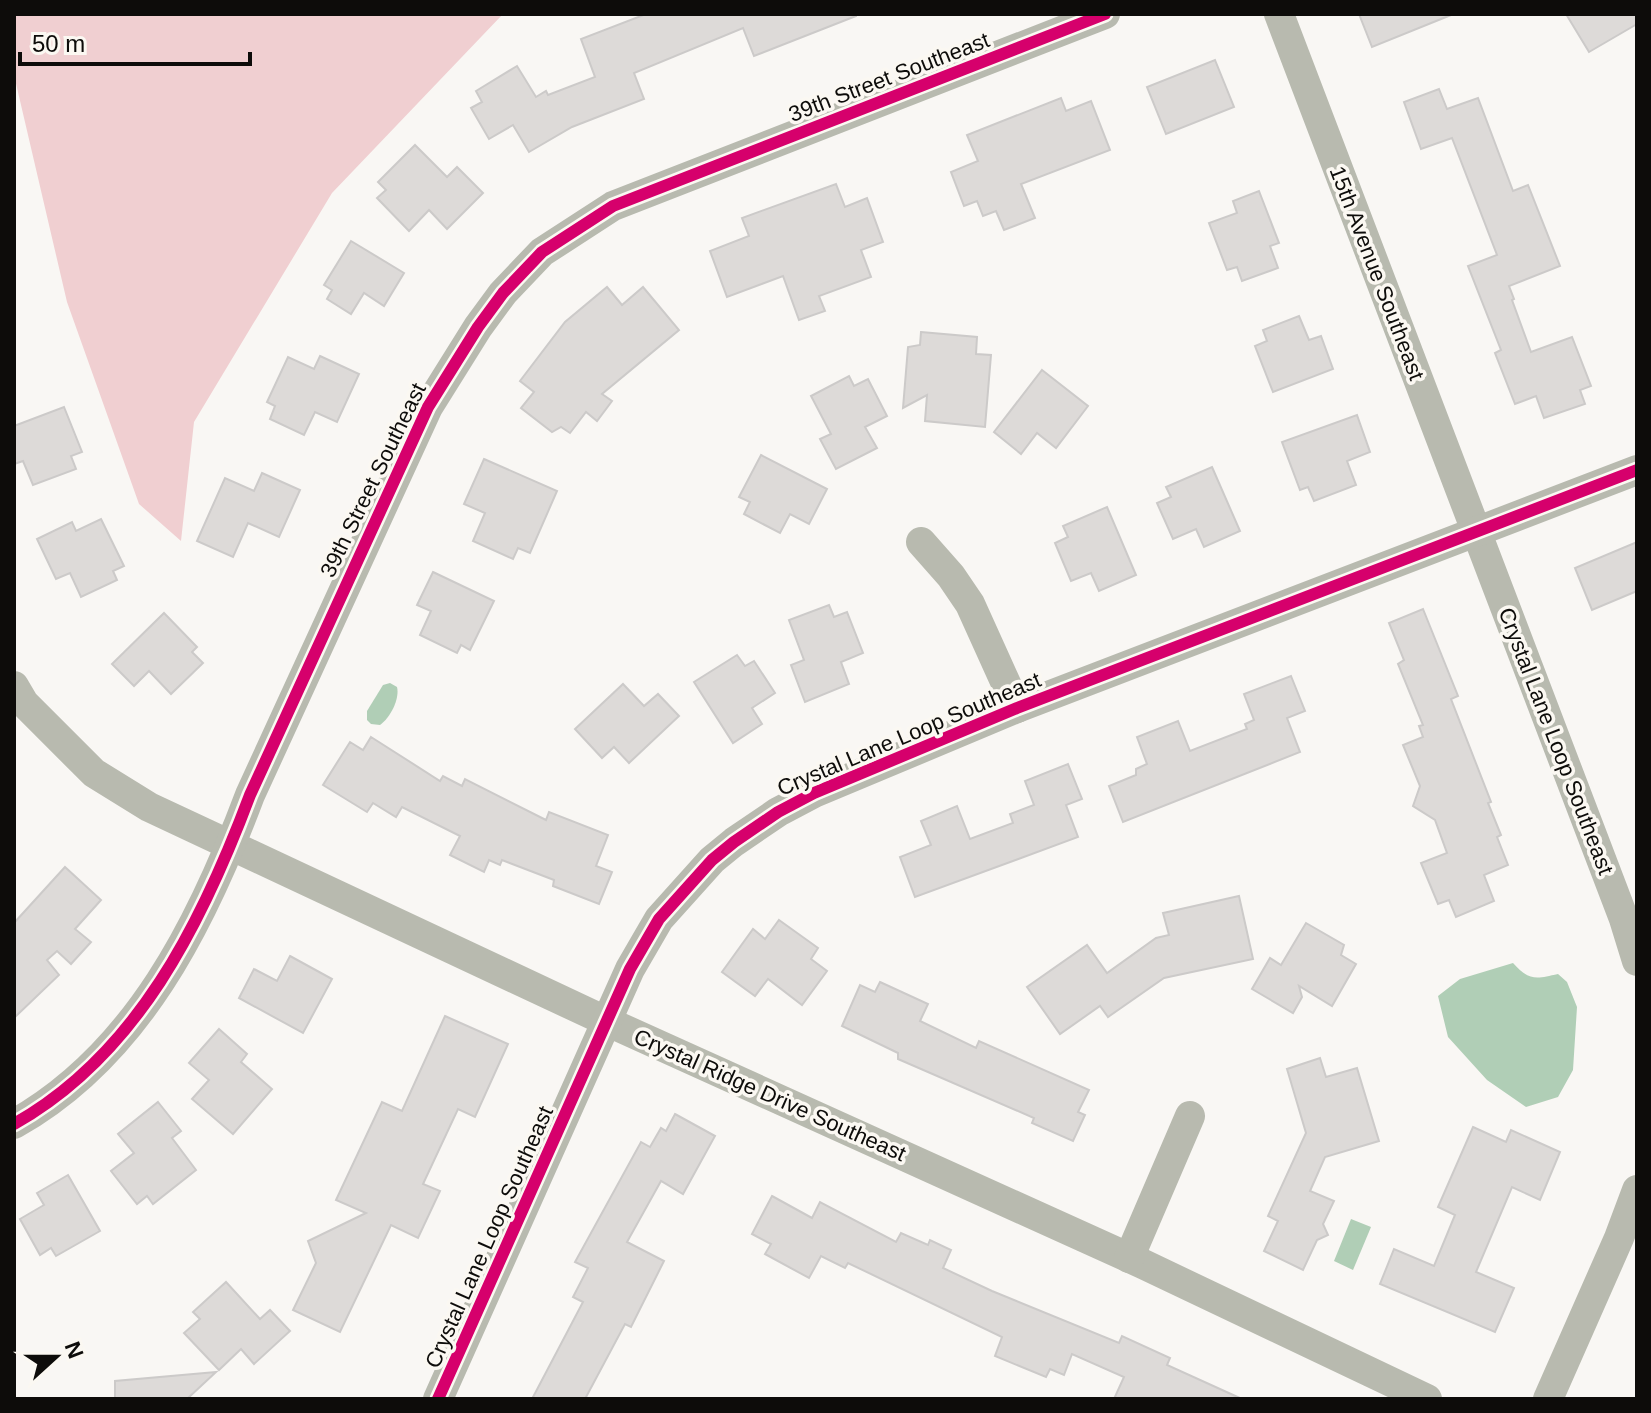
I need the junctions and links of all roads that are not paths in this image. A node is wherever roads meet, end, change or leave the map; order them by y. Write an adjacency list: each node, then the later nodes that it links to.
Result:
1 (1105, 14): 8 (street, 39th Street Southeast)
2 (1279, 14): 4 (street, 15th Avenue Southeast)
3 (1637, 470): 4 (street)
4 (1476, 533): 7 (street, Crystal Lane Loop Southeast); 9 (street, Crystal Lane Loop Southeast)
5 (921, 542): 7 (street, Crystal Lane Loop Southeast)
6 (14, 686): 8 (street, Crystal Ridge Drive Southeast)
7 (1017, 708): 10 (street, Crystal Lane Loop Southeast)
8 (232, 845): 10 (street, Crystal Ridge Drive Southeast); 12 (street, 39th Street Southeast)
9 (1637, 961)
10 (608, 1022): 14 (street, Crystal Ridge Drive Southeast); 15 (street, Crystal Lane Loop Southeast)
11 (1190, 1116): 14 (street)
12 (14, 1124)
13 (1637, 1190): 17 (street)
14 (1129, 1258): 16 (street, Crystal Ridge Drive Southeast)
15 (438, 1399)
16 (1427, 1399)
17 (1548, 1399)

